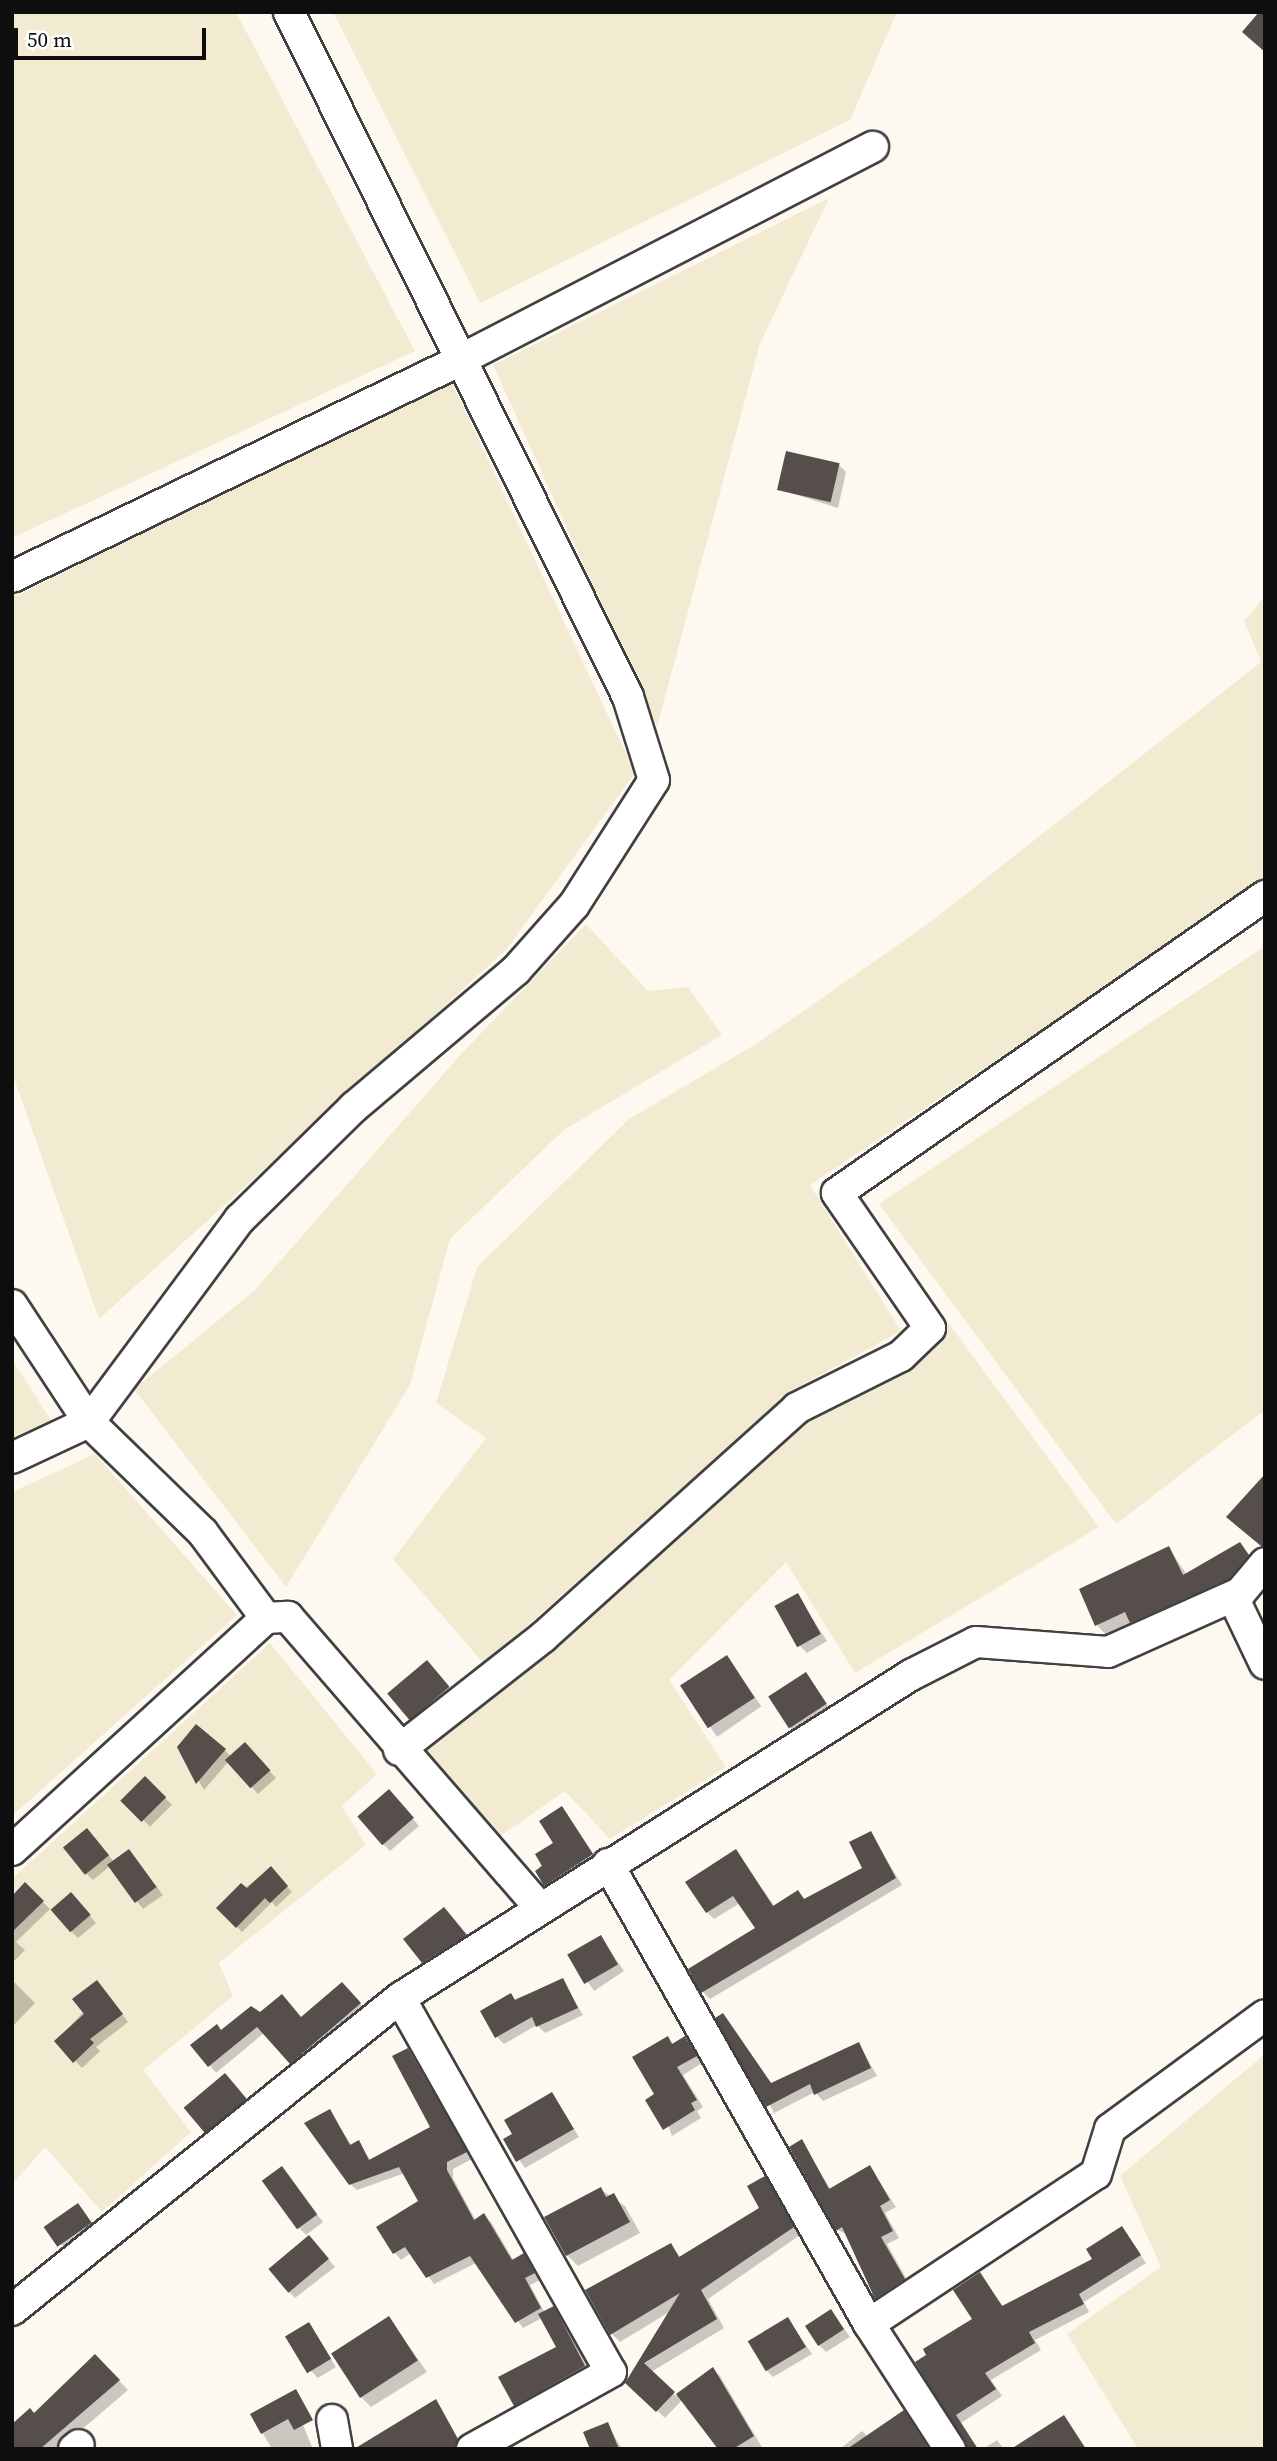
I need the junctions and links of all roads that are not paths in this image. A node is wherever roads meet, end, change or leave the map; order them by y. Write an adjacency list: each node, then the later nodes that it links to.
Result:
1 (289, 12): 3 (street)
2 (873, 147): 3 (street)
3 (458, 361): 4 (street); 7 (street)
4 (12, 577)
5 (1265, 896): 13 (street)
6 (12, 1306): 7 (street)
7 (89, 1422): 8 (street); 11 (street)
8 (12, 1458)
9 (1265, 1563): 10 (street)
10 (1233, 1597): 12 (street); 15 (street)
11 (266, 1618): 13 (street); 14 (street)
12 (1265, 1664)
13 (399, 1750): 16 (street)
14 (12, 1850)
15 (608, 1864): 16 (street); 20 (street)
16 (540, 1908): 17 (street)
17 (400, 1998): 19 (street); 21 (street)
18 (1265, 2015): 20 (street)
19 (12, 2310)
20 (869, 2324): 22 (street)
21 (472, 2449)
22 (950, 2449)

